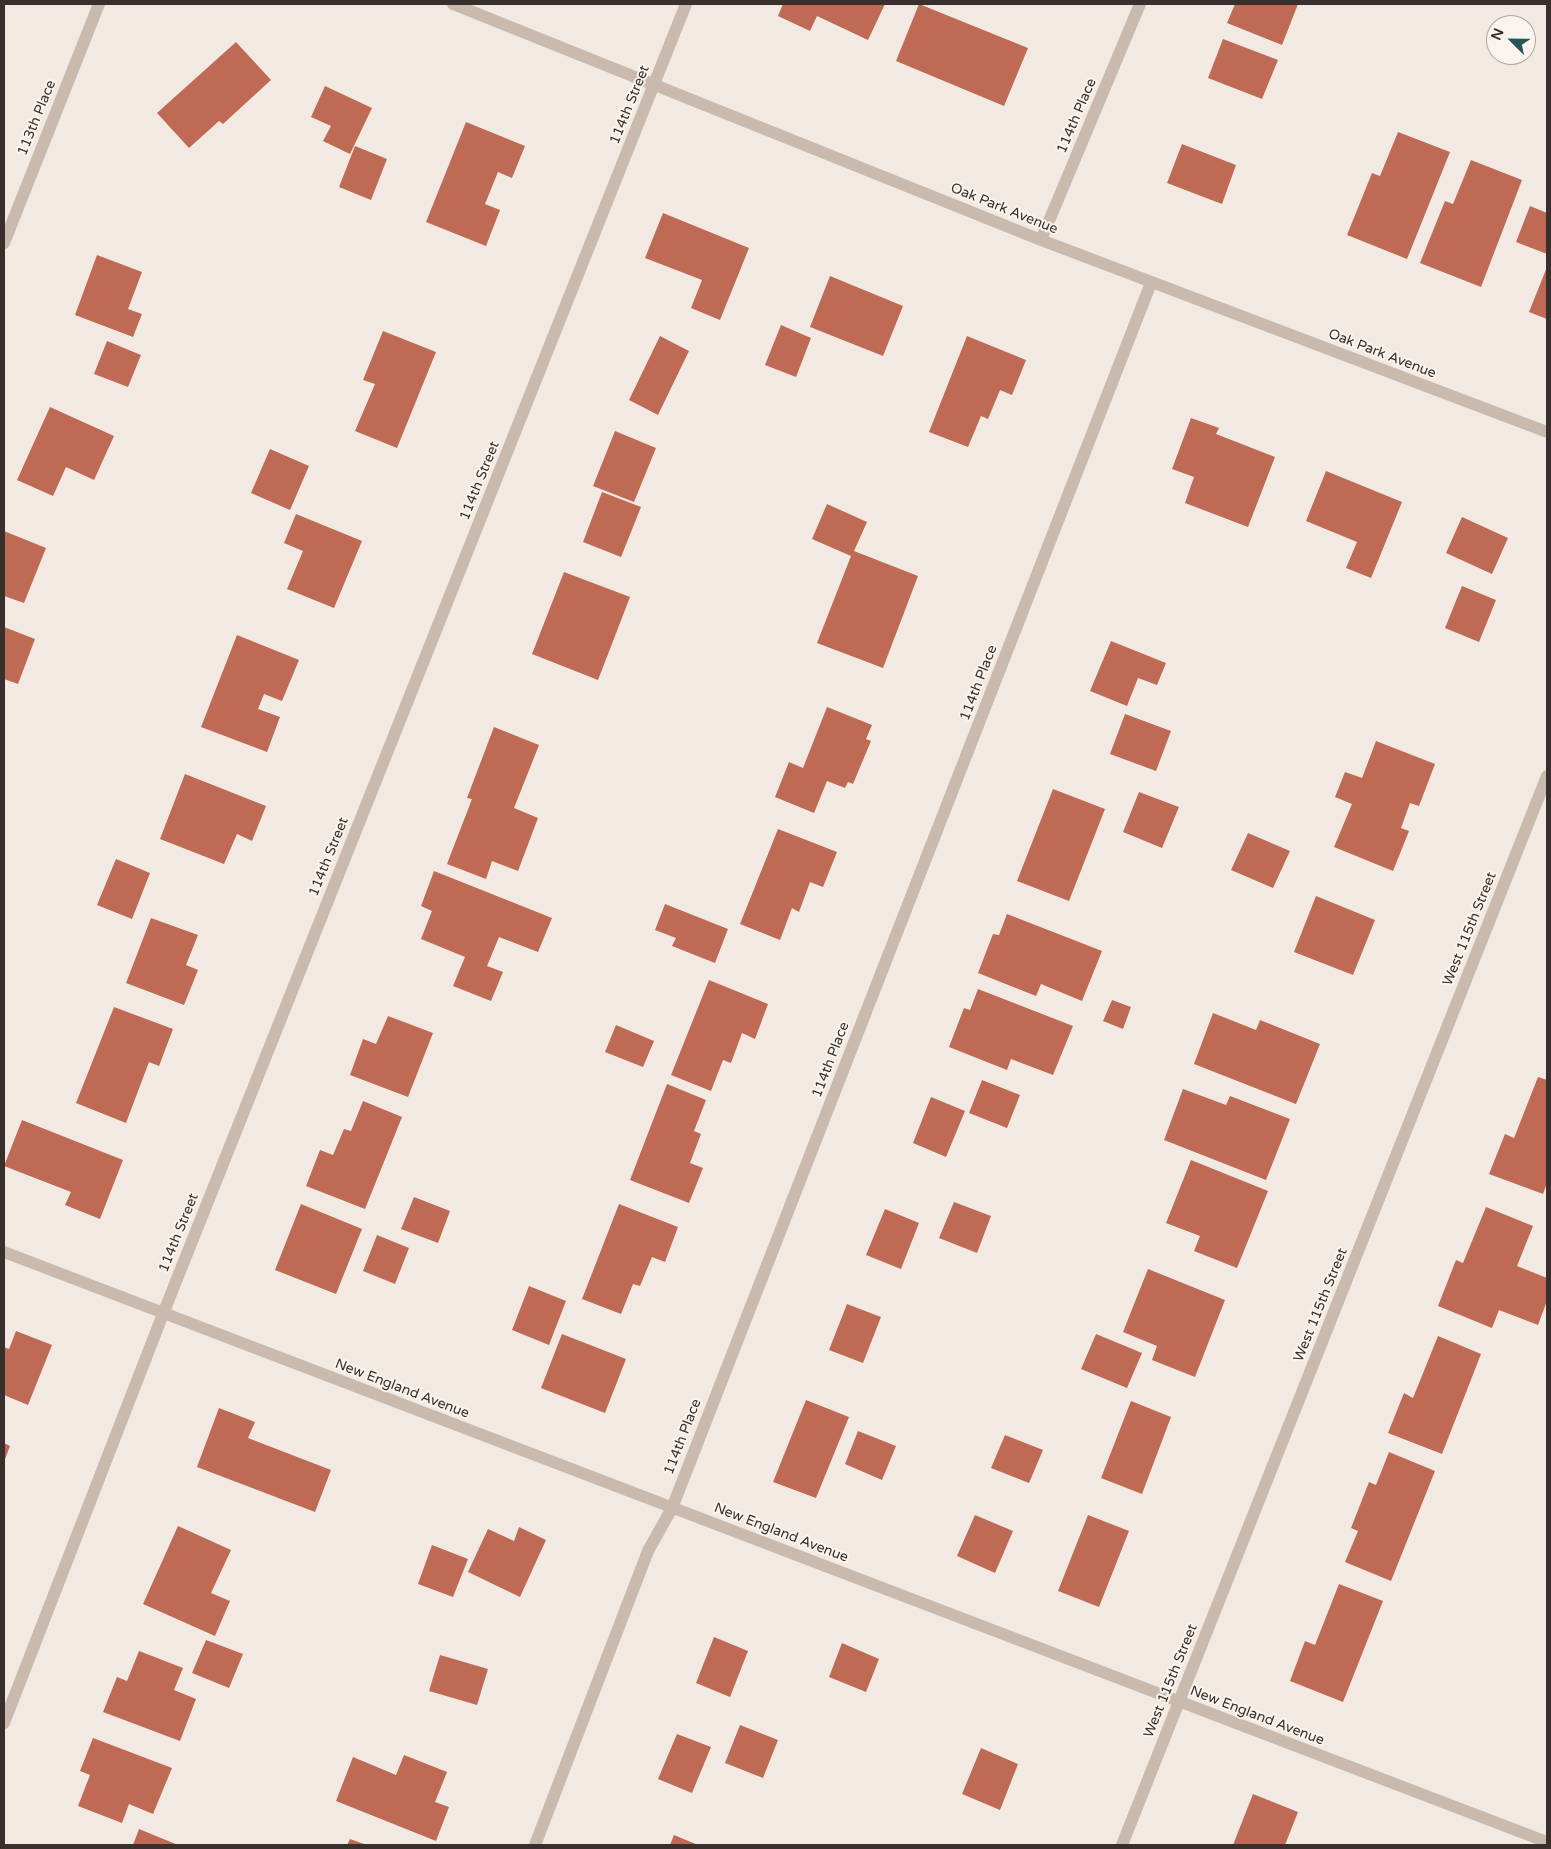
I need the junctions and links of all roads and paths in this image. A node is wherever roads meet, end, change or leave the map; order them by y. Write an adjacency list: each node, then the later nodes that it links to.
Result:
1 (99, 4): 7 (street, 113th Place)
2 (453, 4): 5 (street, Oak Park Avenue)
3 (686, 4): 5 (street, 114th Street)
4 (1140, 4): 6 (street, 114th Place)
5 (654, 85): 6 (street, Oak Park Avenue); 12 (street, 114th Street)
6 (1041, 240): 8 (street, Oak Park Avenue)
7 (4, 243)
8 (1151, 283): 9 (street, Oak Park Avenue); 13 (street, 114th Place)
9 (1547, 432)
10 (1547, 776): 14 (street, West 115th Street)
11 (4, 1252): 12 (street, New England Avenue)
12 (163, 1314): 13 (street, New England Avenue); 15 (street, 114th Street)
13 (672, 1508): 14 (street, New England Avenue); 17 (street, 114th Place)
14 (1179, 1702): 16 (street, New England Avenue); 18 (street, West 115th Street)
15 (4, 1723)
16 (1547, 1842)
17 (535, 1845)
18 (1122, 1845)

